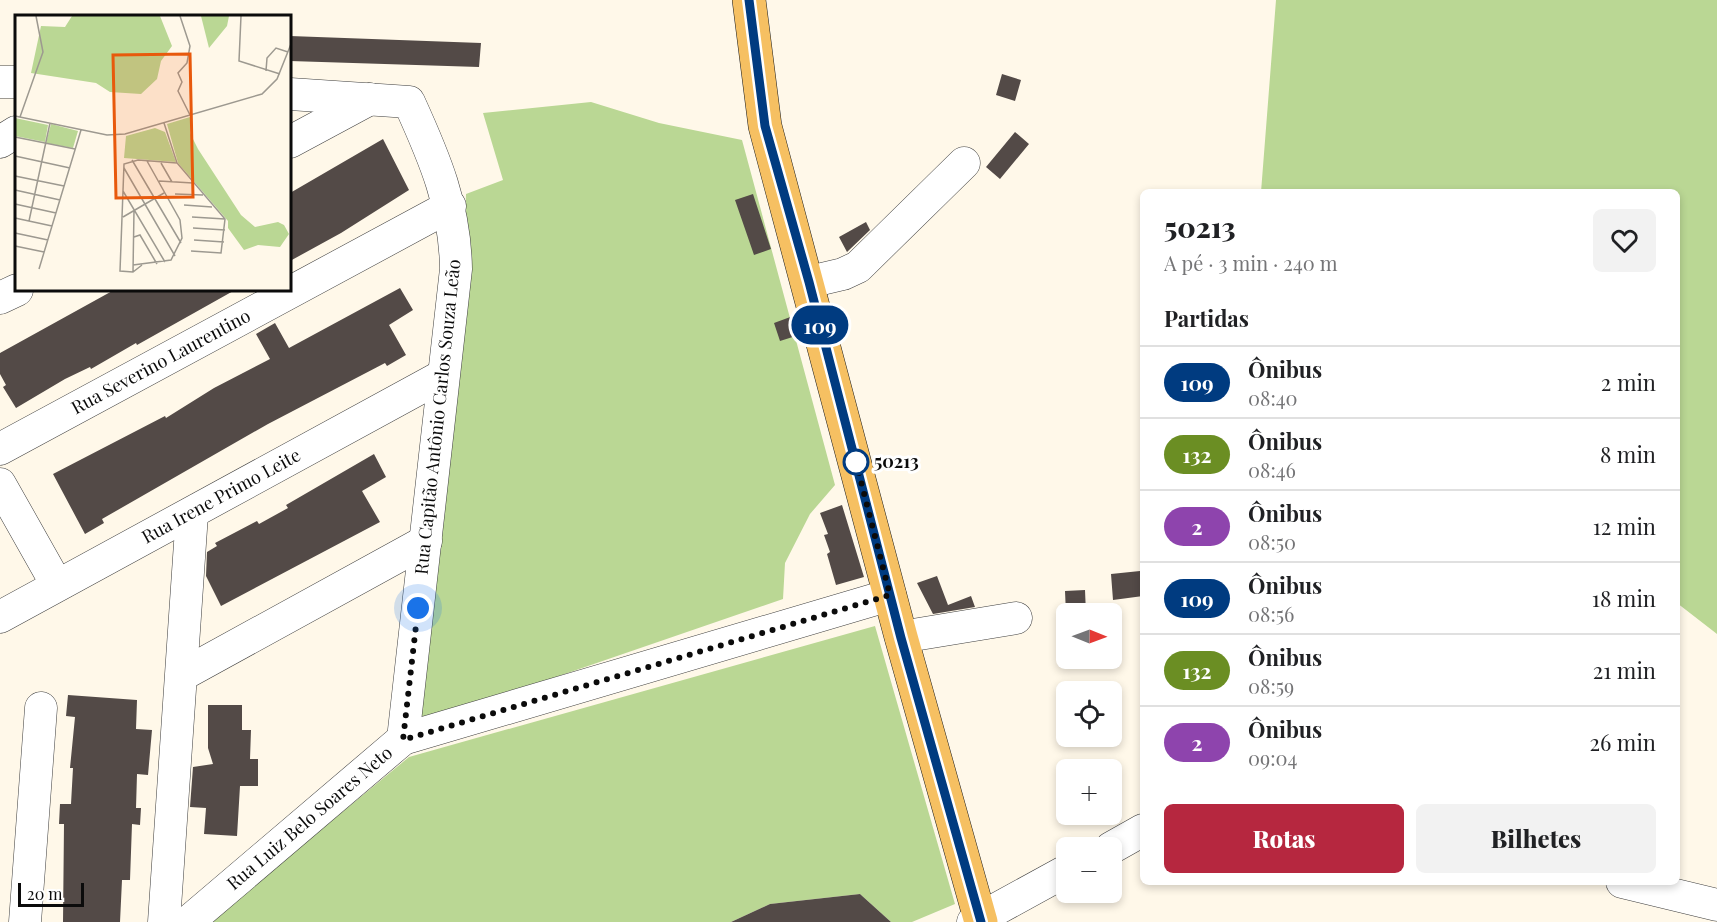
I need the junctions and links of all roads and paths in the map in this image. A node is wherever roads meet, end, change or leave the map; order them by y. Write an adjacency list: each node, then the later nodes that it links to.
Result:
1 (749, 0): 9 (main road)
2 (291, 94): 3 (street)
3 (371, 98): 5 (street); 8 (street, Rua Capitão Antônio Carlos Souza Leão)
4 (15, 133): 6 (street)
5 (291, 141)
6 (0, 142)
7 (964, 162): 9 (street)
8 (450, 206): 12 (street, Rua Capitão Antônio Carlos Souza Leão); 13 (street, Rua Severino Laurentino)
9 (809, 282): 18 (main road)
10 (15, 291): 11 (street)
11 (0, 298)
12 (442, 376): 15 (street, Rua Irene Primo Leite); 16 (street, Rua Capitão Antônio Carlos Souza Leão)
13 (0, 449)
14 (0, 484): 17 (street)
15 (192, 514): 17 (street, Rua Irene Primo Leite); 22 (street)
16 (426, 542): 22 (street); 24 (street, Rua Capitão Antônio Carlos Souza Leão)
17 (57, 585): 19 (street, Rua Irene Primo Leite)
18 (890, 595): 21 (main road); 24 (street, Rua Luiz Belo Soares Neto)
19 (0, 617)
20 (1016, 618): 21 (street)
21 (901, 638): 30 (main road)
22 (182, 675): 32 (street)
23 (41, 708): 31 (street)
24 (403, 740): 33 (street, Rua Luiz Belo Soares Neto)
25 (1140, 832): 26 (street)
26 (1122, 842)
27 (1056, 878): 30 (street)
28 (1634, 885): 29 (street)
29 (1717, 905)
30 (978, 921)
31 (26, 922)
32 (164, 922)
33 (188, 922)

